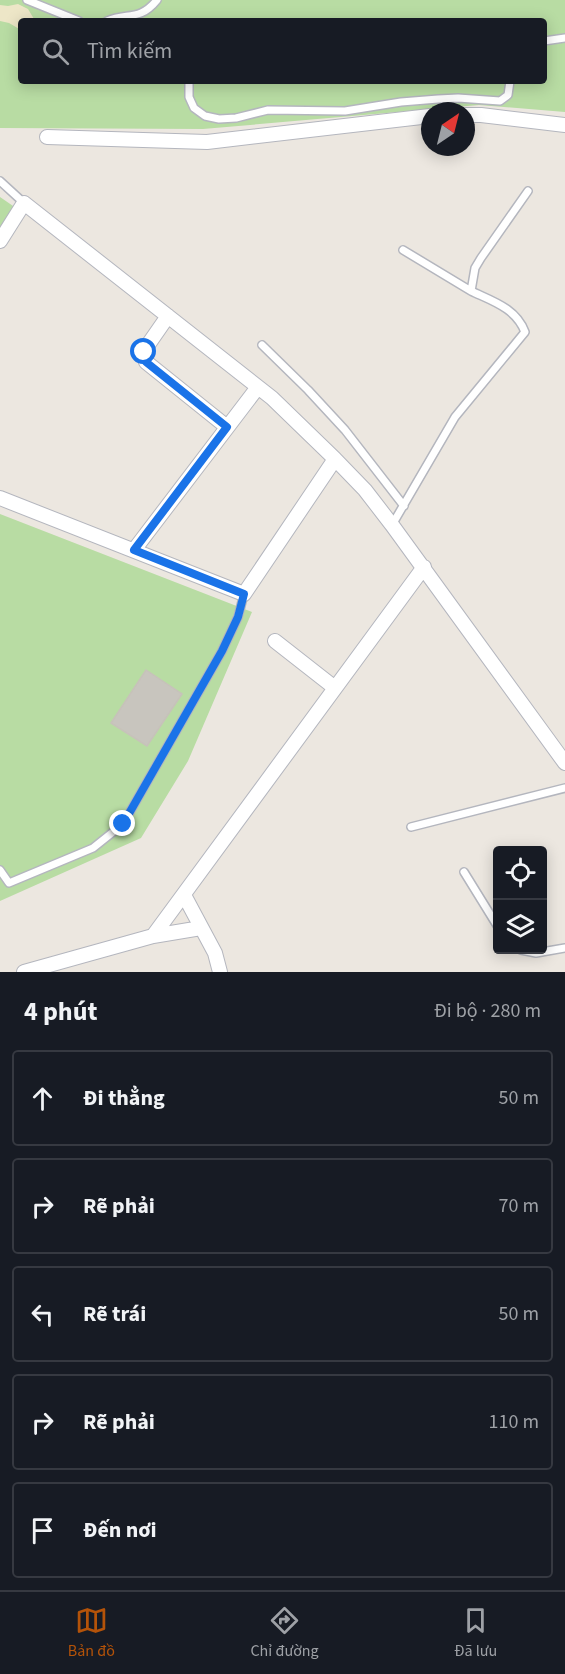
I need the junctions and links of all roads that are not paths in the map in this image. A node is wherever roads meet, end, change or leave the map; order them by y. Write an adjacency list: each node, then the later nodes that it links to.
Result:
1 (27, 0): 3 (lane)
2 (157, 0): 4 (lane)
3 (72, 18)
4 (120, 18)
5 (565, 38): 6 (lane)
6 (547, 41)
7 (189, 84): 8 (lane)
8 (510, 84)
9 (475, 115): 11 (street)
10 (421, 117): 12 (street)
11 (565, 125)
12 (47, 137)
13 (0, 182): 15 (lane)
14 (528, 191): 18 (lane)
15 (24, 203): 16 (street); 19 (street)
16 (0, 241)
17 (403, 250): 18 (lane)
18 (471, 291): 25 (lane)
19 (168, 316): 21 (street); 22 (street)
20 (262, 345): 25 (lane)
21 (258, 387): 22 (street); 23 (street)
22 (227, 427): 27 (street)
23 (335, 459): 26 (street); 29 (street)
24 (0, 498): 27 (street)
25 (404, 506): 26 (lane)
26 (392, 525): 28 (street)
27 (134, 550): 29 (street)
28 (424, 567): 31 (street); 32 (street)
29 (244, 594): 35 (lane)
30 (275, 641): 31 (street)
31 (335, 688): 37 (street)
32 (563, 757)
33 (565, 788): 34 (lane)
34 (411, 827)
35 (0, 870)
36 (465, 872): 38 (lane)
37 (183, 895): 39 (street); 40 (street)
38 (493, 919)
39 (201, 928): 40 (street); 44 (street)
40 (153, 936): 43 (street)
41 (565, 948): 42 (lane)
42 (547, 952)
43 (24, 972)
44 (220, 972)

